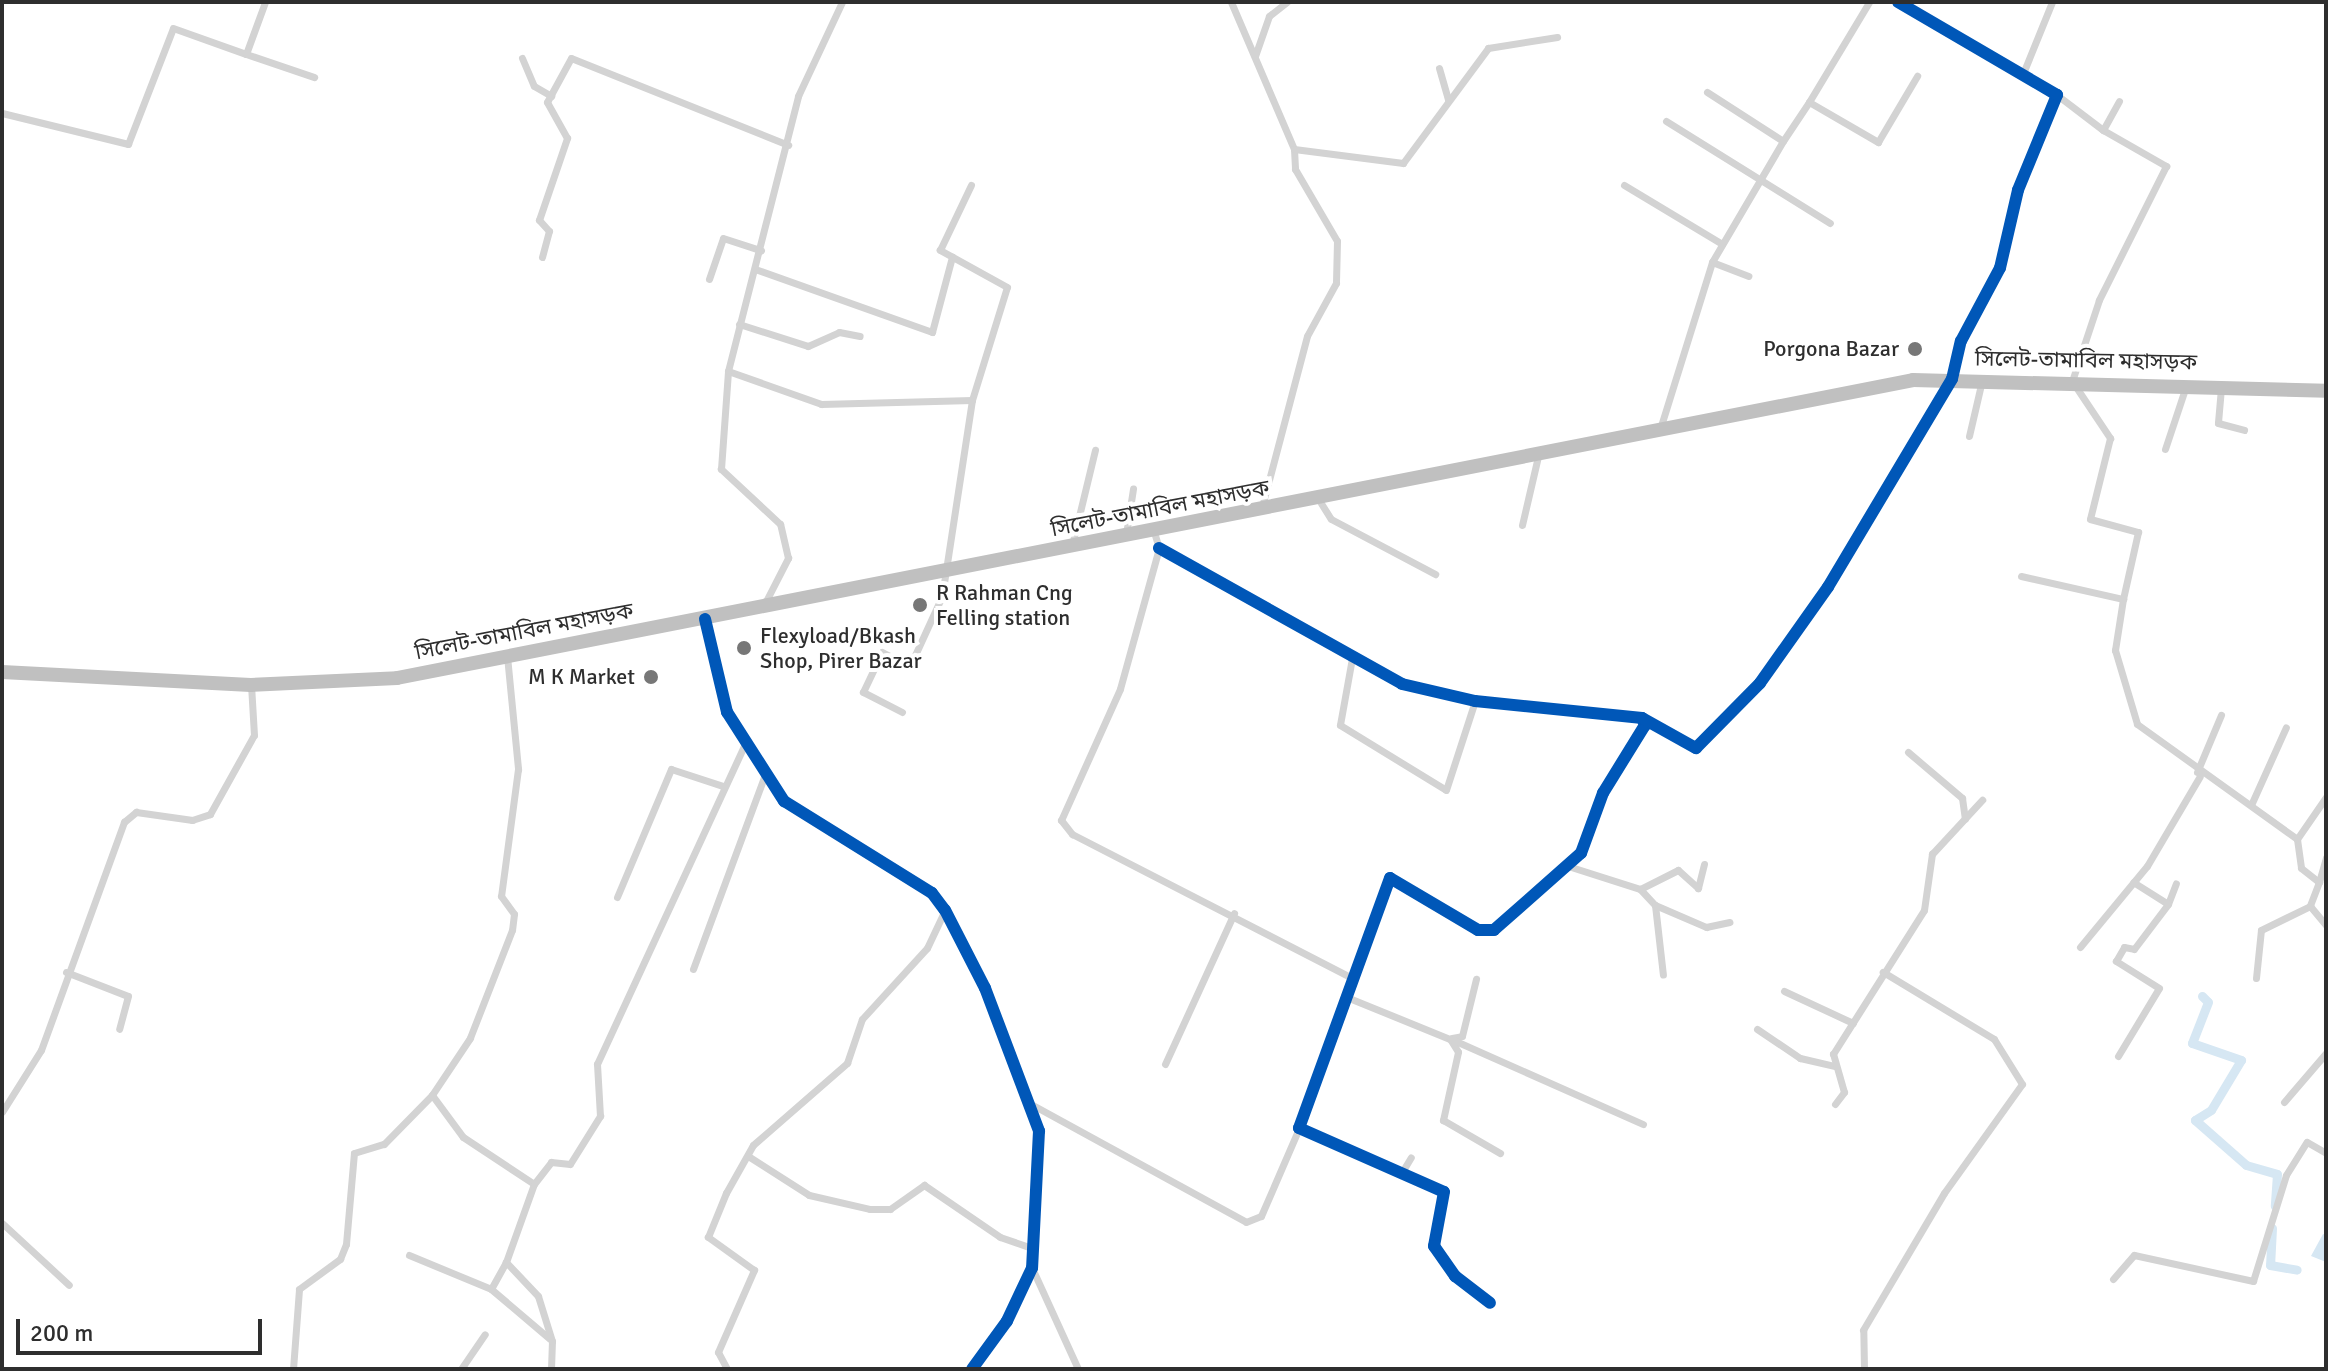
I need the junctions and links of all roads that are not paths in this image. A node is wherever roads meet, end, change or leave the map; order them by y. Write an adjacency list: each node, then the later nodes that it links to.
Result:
1 (265, 2): 9 (street)
2 (842, 2): 26 (street)
3 (1231, 2): 10 (street)
4 (1287, 2): 10 (street)
5 (1869, 2): 21 (street)
6 (1898, 2): 13 (street)
7 (2052, 2): 13 (street)
8 (1557, 37): 19 (street)
9 (246, 54): 15 (street); 22 (street)
10 (1255, 57): 27 (street)
11 (522, 58): 18 (street)
12 (1439, 68): 19 (street)
13 (2024, 71): 17 (street)
14 (1917, 76): 21 (street)
15 (314, 77)
16 (1707, 92): 25 (street)
17 (2057, 95): 24 (street); 43 (street)
18 (551, 96): 26 (street); 34 (street)
19 (1448, 100): 27 (street)
20 (2119, 101): 24 (street)
21 (1809, 102): 25 (street)
22 (2, 113)
23 (1666, 121): 28 (street)
24 (2103, 130): 45 (street)
25 (1783, 141): 28 (street)
26 (788, 145): 33 (street)
27 (1294, 149): 58 (street)
28 (1761, 178): 31 (street); 32 (street)
29 (971, 185): 35 (street)
30 (1624, 185): 32 (street)
31 (1830, 223)
32 (1722, 244): 36 (street)
33 (761, 250): 37 (street); 39 (street)
34 (542, 257)
35 (952, 257): 37 (street); 49 (street)
36 (1712, 262): 38 (street); 51 (street)
37 (755, 269): 40 (street)
38 (1748, 276)
39 (709, 279)
40 (739, 324): 41 (street); 42 (street)
41 (860, 336)
42 (728, 371): 49 (street); 68 (street)
43 (1952, 379): 44 (highway, সিলেট-তামাবিল মহাসড়ক); 51 (highway, সিলেট-তামাবিল মহাসড়ক); 77 (street)
44 (1982, 379): 45 (highway, সিলেট-তামাবিল মহাসড়ক); 52 (street)
45 (2072, 381): 46 (highway, সিলেট-তামাবিল মহাসড়ক); 67 (street)
46 (2186, 384): 47 (highway, সিলেট-তামাবিল মহাসড়ক); 53 (street)
47 (2221, 386): 48 (highway, সিলেট-তামাবিল মহাসড়ক); 50 (street)
48 (2326, 391)
49 (972, 400): 64 (street)
50 (2244, 430)
51 (1660, 431): 55 (highway, সিলেট-তামাবিল মহাসড়ক)
52 (1969, 436)
53 (2165, 449)
54 (1095, 450): 62 (street)
55 (1538, 456): 57 (highway, সিলেট-তামাবিল মহাসড়ক); 59 (street)
56 (1133, 489): 61 (street)
57 (1319, 500): 58 (highway, সিলেট-তামাবিল মহাসড়ক); 65 (street)
58 (1260, 512): 60 (highway, সিলেট-তামাবিল মহাসড়ক)
59 (1522, 525)
60 (1154, 532): 61 (highway, সিলেট-তামাবিল মহাসড়ক); 63 (street)
61 (1126, 537): 62 (highway, সিলেট-তামাবিল মহাসড়ক)
62 (1071, 548): 64 (highway, সিলেট-তামাবিল মহাসড়ক)
63 (1159, 548): 71 (street); 101 (street)
64 (942, 572): 68 (highway, সিলেট-তামাবিল মহাসড়ক); 75 (street)
65 (1435, 574)
66 (2021, 576): 67 (street)
67 (2123, 599): 82 (street)
68 (764, 605): 69 (highway, সিলেট-তামাবিল মহাসড়ক)
69 (705, 619): 70 (highway, সিলেট-তামাবিল মহাসড়ক); 79 (street)
70 (507, 656): 73 (highway, সিলেট-তামাবিল মহাসড়ক); 122 (street)
71 (1352, 658): 74 (street); 74 (street)
72 (2, 672): 73 (highway, সিলেট-তামাবিল মহাসড়ক)
73 (251, 685): 106 (street)
74 (1475, 701): 77 (street)
75 (902, 712)
76 (2221, 715): 82 (street)
77 (1642, 718): 91 (street)
78 (2286, 727): 86 (street)
79 (744, 746): 81 (street); 83 (street)
80 (1908, 752): 87 (street)
81 (765, 774): 100 (street); 105 (street)
82 (2198, 774): 86 (street); 92 (street)
83 (723, 786): 96 (street); 135 (street)
84 (2326, 797): 88 (street)
85 (1982, 800): 87 (street)
86 (2251, 805): 88 (street)
87 (1965, 819): 107 (street)
88 (2297, 839): 93 (street)
89 (2326, 857): 93 (street)
90 (1704, 864): 95 (street)
91 (1571, 867): 95 (street); 109 (street)
92 (2133, 882): 97 (street); 104 (street)
93 (2319, 882): 99 (street)
94 (2176, 883): 97 (street)
95 (1640, 889): 98 (street)
96 (617, 897)
97 (2168, 904): 119 (street)
98 (1655, 905): 102 (street); 108 (street)
99 (2310, 906): 103 (street); 110 (street)
100 (945, 910): 125 (street); 132 (street)
101 (1234, 913): 109 (street); 120 (street)
102 (1729, 922)
103 (2326, 925)
104 (2080, 947)
105 (693, 969)
106 (66, 972): 115 (street); 123 (street)
107 (1883, 972): 114 (street); 153 (street)
108 (1663, 975)
109 (1350, 977): 113 (street)
110 (2256, 978)
111 (1476, 979): 117 (street)
112 (1784, 991): 114 (street)
113 (1344, 996): 117 (street); 129 (street)
114 (1853, 1023): 121 (street)
115 (119, 1029)
116 (1757, 1029): 121 (street)
117 (1450, 1039): 128 (street); 130 (street)
118 (2326, 1053): 124 (street)
119 (2118, 1056)
120 (1165, 1064)
121 (1836, 1066): 126 (street)
122 (432, 1095): 135 (street); 147 (street)
123 (6, 1100): 127 (street)
124 (2284, 1102)
125 (1029, 1103): 129 (street); 137 (street)
126 (1835, 1104)
127 (2, 1112)
128 (1643, 1124)
129 (1299, 1128): 134 (street)
130 (1500, 1153)
131 (2326, 1153): 141 (street)
132 (748, 1156): 137 (street); 150 (street)
133 (1411, 1157): 134 (street)
134 (1402, 1172): 144 (street)
135 (534, 1184): 139 (street)
136 (3, 1228): 142 (street)
137 (1032, 1248): 140 (street)
138 (409, 1255): 143 (street)
139 (506, 1262): 143 (street); 146 (street)
140 (1032, 1268): 151 (street); 152 (street)
141 (2113, 1279)
142 (69, 1285)
143 (491, 1289): 146 (street)
144 (1490, 1303)
145 (485, 1334): 148 (street)
146 (552, 1341): 149 (street)
147 (293, 1369)
148 (461, 1369)
149 (551, 1369)
150 (727, 1369)
151 (972, 1369)
152 (1078, 1369)
153 (1864, 1369)

